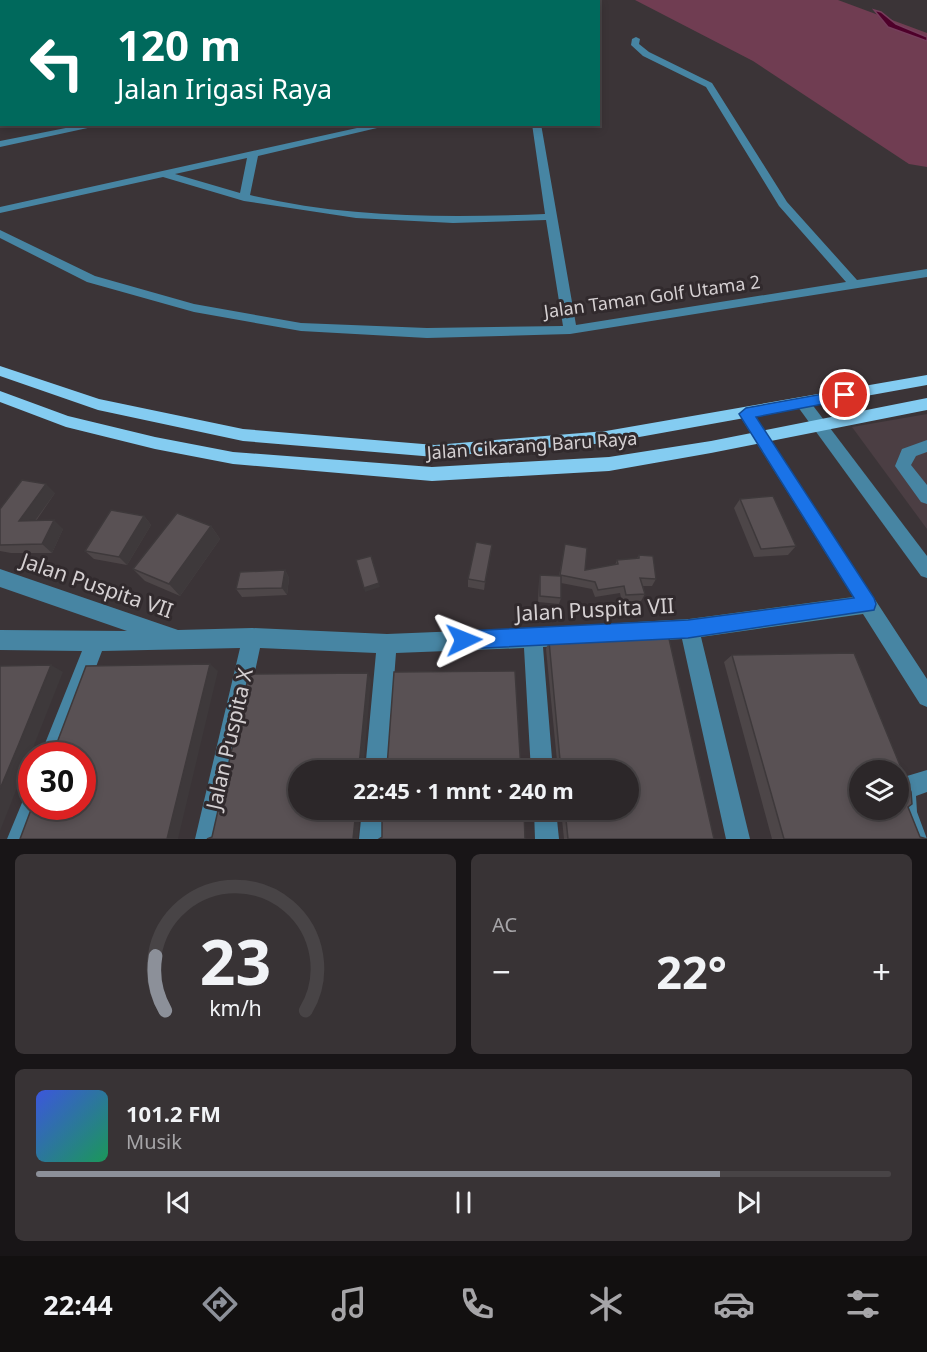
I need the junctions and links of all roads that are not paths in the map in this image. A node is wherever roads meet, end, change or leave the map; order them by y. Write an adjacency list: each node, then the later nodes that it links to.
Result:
1 (636, 39): 13 (street)
2 (92, 126): 5 (street)
3 (381, 126): 6 (street)
4 (536, 126): 10 (street)
5 (0, 144)
6 (253, 154): 7 (street); 8 (street)
7 (165, 174): 8 (street); 9 (street)
8 (244, 198): 10 (street)
9 (0, 210)
10 (551, 217): 14 (street)
11 (0, 233): 14 (street, Jalan Taman Golf Utama 2)
12 (927, 273): 13 (street, Jalan Taman Golf Utama 2)
13 (855, 285): 14 (street, Jalan Taman Golf Utama 2)
14 (570, 330)
15 (0, 371): 21 (main road, Jalan Cikarang Baru Raya)
16 (927, 380): 18 (main road, Jalan Cikarang Baru Raya)
17 (0, 396): 25 (main road, Jalan Cikarang Baru Raya)
18 (803, 403): 20 (main road, Jalan Cikarang Baru Raya); 22 (street)
19 (927, 404): 22 (main road, Jalan Cikarang Baru Raya)
20 (746, 414): 21 (main road, Jalan Cikarang Baru Raya); 23 (street)
21 (703, 421): 25 (main road)
22 (820, 425): 23 (main road, Jalan Cikarang Baru Raya); 27 (street)
23 (761, 437): 25 (main road, Jalan Cikarang Baru Raya); 29 (street)
24 (927, 446): 26 (street)
25 (711, 447)
26 (927, 497)
27 (927, 570)
28 (0, 578): 33 (street, Jalan Puspita VII)
29 (868, 604): 30 (street, Jalan Puspita VII); 37 (street)
30 (688, 629): 32 (street, Jalan Puspita VII); 49 (street)
31 (252, 638): 33 (street, Jalan Puspita VII); 36 (street, Jalan Puspita VII); 46 (street, Jalan Puspita X)
32 (533, 638): 36 (street, Jalan Puspita VII); 40 (street)
33 (180, 639): 35 (street, Jalan Puspita VII)
34 (0, 640): 35 (street, Jalan Puspita VII)
35 (96, 641): 38 (street)
36 (387, 644): 39 (street)
37 (927, 697)
38 (56, 742)
39 (377, 760)
40 (541, 760)
41 (927, 781): 50 (street)
42 (26, 820): 45 (street)
43 (372, 820): 47 (street)
44 (546, 820): 48 (street)
45 (19, 839)
46 (207, 839)
47 (371, 839)
48 (547, 839)
49 (738, 839)
50 (917, 839)

